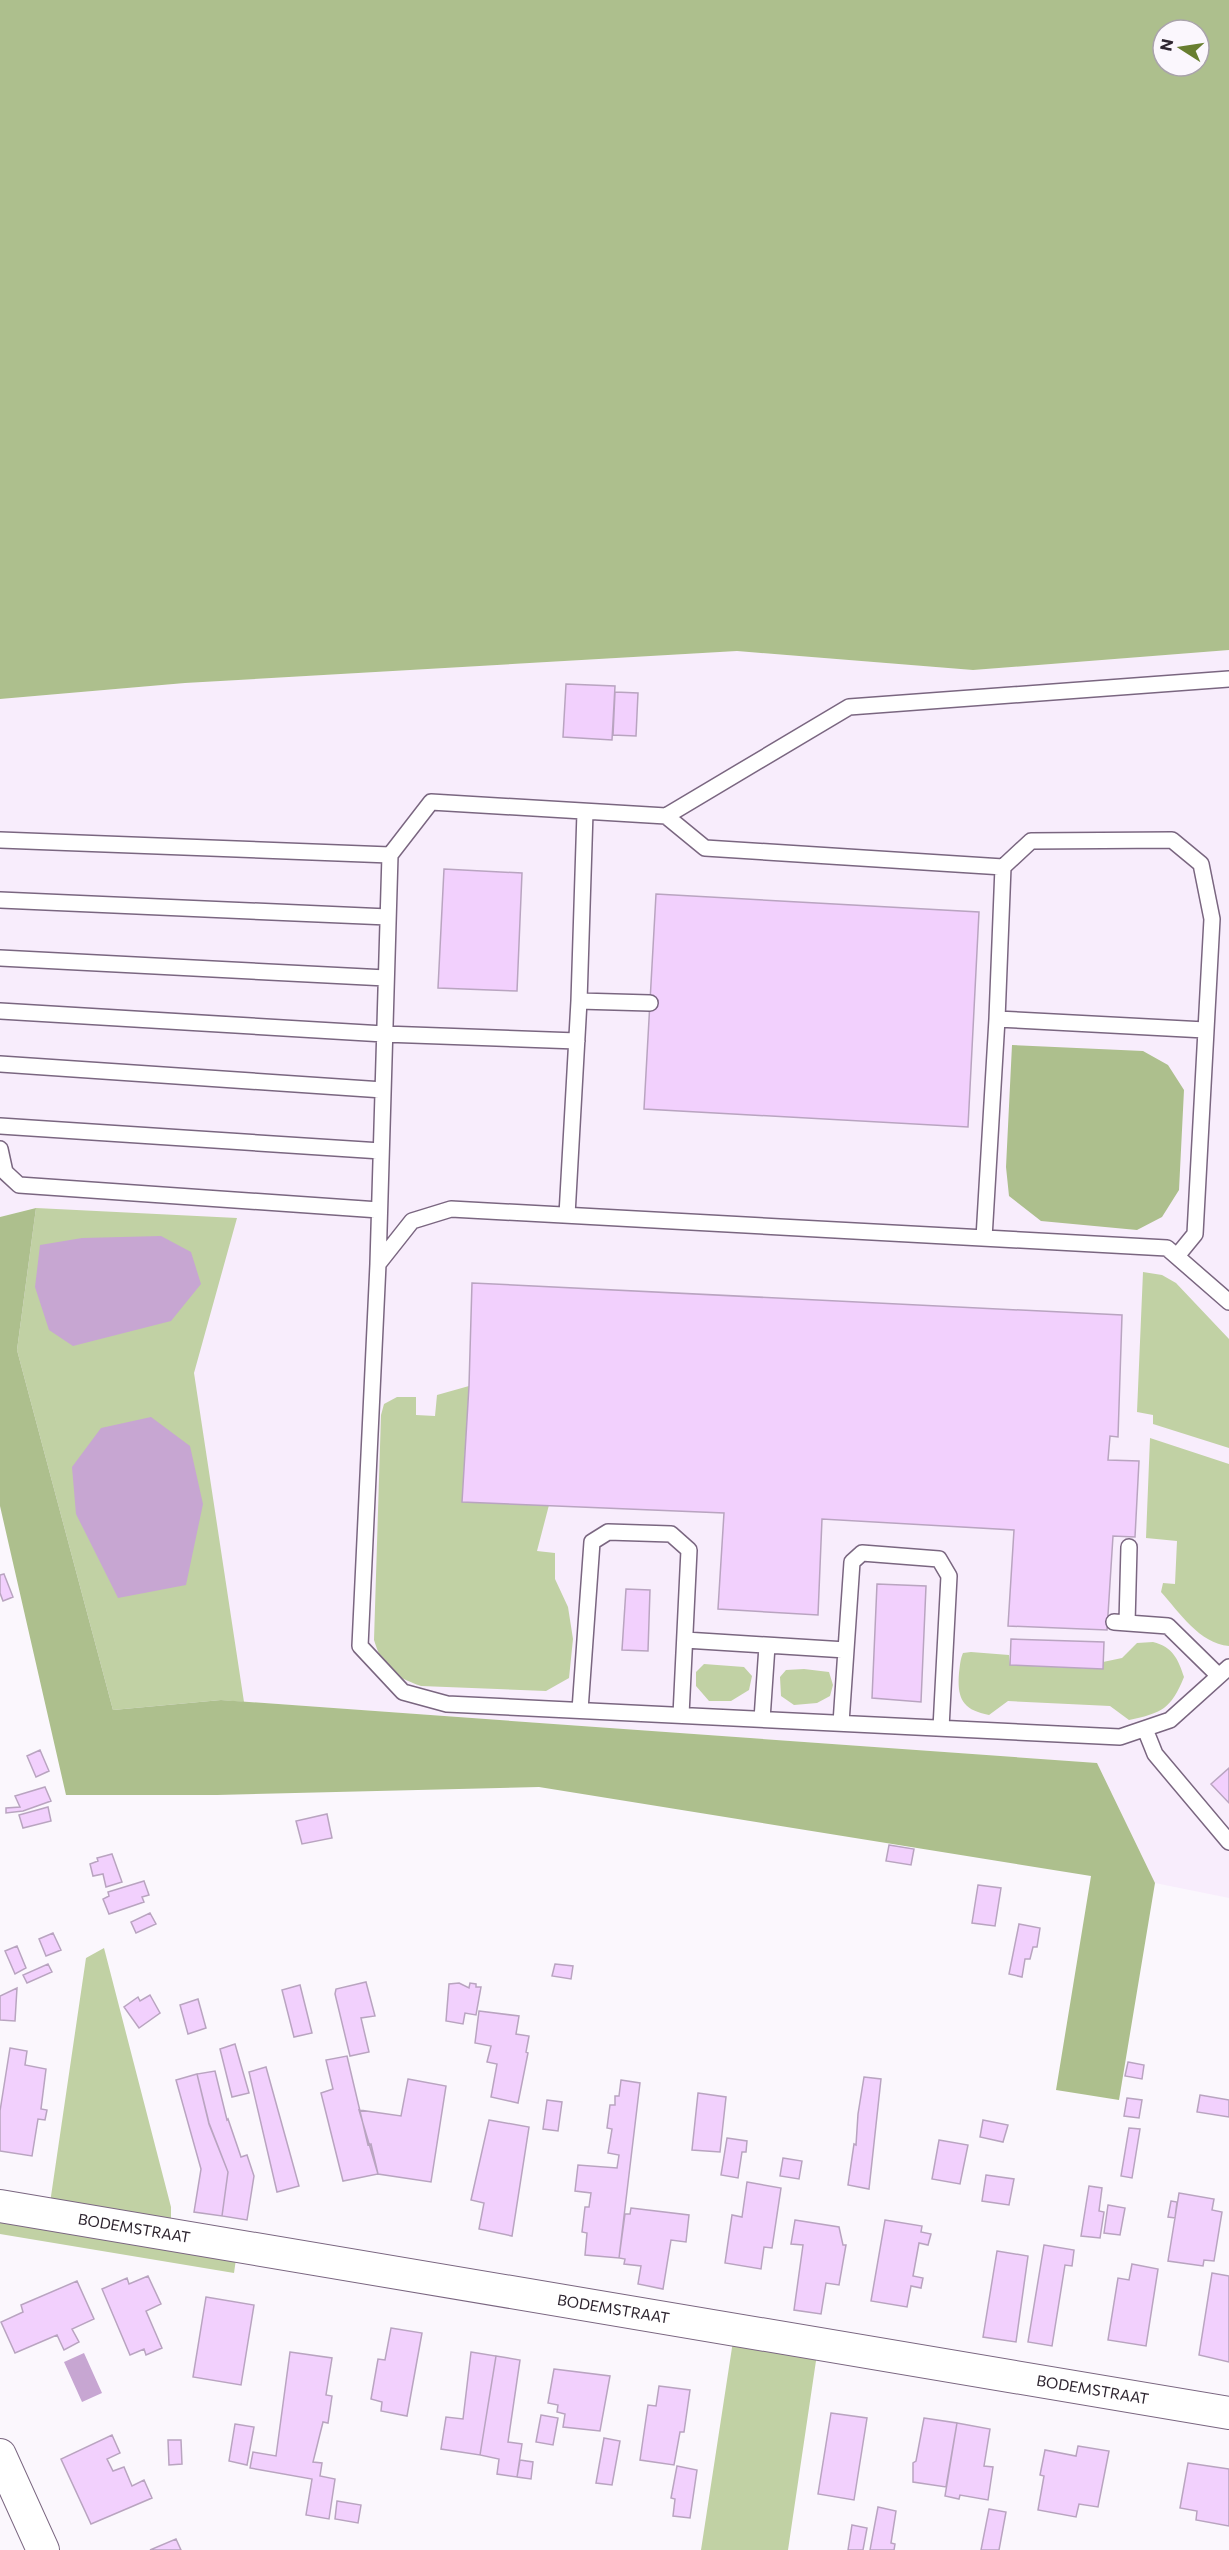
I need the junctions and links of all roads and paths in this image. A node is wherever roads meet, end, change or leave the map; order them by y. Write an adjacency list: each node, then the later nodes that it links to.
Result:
1 (1229, 679): 3 (lane)
2 (585, 812): 3 (lane); 5 (lane); 11 (lane)
3 (666, 816): 6 (lane)
4 (0, 840): 5 (lane)
5 (390, 855): 8 (lane)
6 (1003, 867): 14 (lane); 15 (lane)
7 (0, 900): 8 (lane)
8 (388, 917): 10 (lane)
9 (0, 958): 10 (lane)
10 (386, 978): 16 (lane)
11 (579, 1001): 12 (lane); 17 (lane)
12 (650, 1003)
13 (0, 1011): 16 (lane)
14 (997, 1018): 15 (lane); 25 (lane)
15 (1205, 1030): 26 (lane)
16 (384, 1034): 17 (lane); 19 (lane)
17 (577, 1041): 24 (lane)
18 (0, 1064): 19 (lane)
19 (383, 1090): 22 (lane)
20 (0, 1126): 22 (lane)
21 (0, 1149): 23 (lane)
22 (381, 1151): 23 (lane)
23 (379, 1210): 27 (lane)
24 (567, 1215): 25 (lane); 27 (lane)
25 (984, 1238): 26 (lane)
26 (1177, 1256): 28 (lane)
27 (378, 1264): 34 (lane)
28 (1229, 1302)
29 (1129, 1547): 33 (lane)
30 (685, 1640): 31 (lane); 34 (lane); 35 (lane)
31 (767, 1646): 32 (lane); 36 (lane)
32 (846, 1650): 37 (lane); 38 (lane)
33 (1224, 1672): 39 (lane)
34 (580, 1710): 35 (lane)
35 (681, 1715): 36 (lane)
36 (762, 1719): 37 (lane)
37 (842, 1723): 38 (lane)
38 (941, 1728): 39 (lane)
39 (1145, 1729): 40 (lane)
40 (1229, 1842)
41 (0, 2206): 42 (street, BODEMSTRAAT)
42 (1229, 2413)
43 (3, 2471): 44 (street)
44 (43, 2550)

